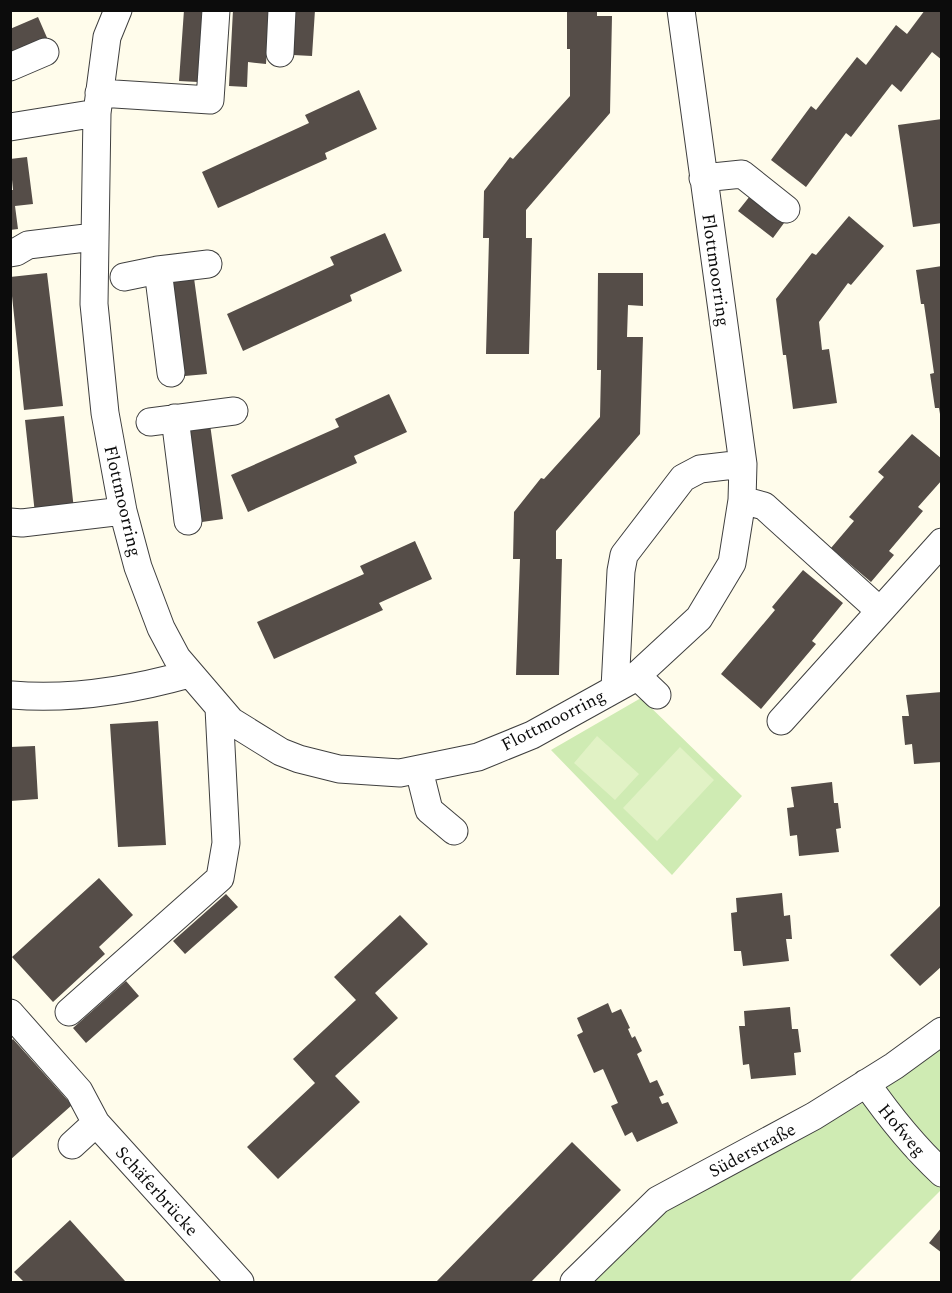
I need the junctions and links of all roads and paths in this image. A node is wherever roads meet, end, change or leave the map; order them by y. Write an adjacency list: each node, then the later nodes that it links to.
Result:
1 (118, 10): 8 (street, Flottmoorring)
2 (216, 10): 8 (street)
3 (282, 10): 6 (street)
4 (681, 10): 10 (street, Flottmoorring)
5 (45, 52): 7 (street)
6 (280, 53)
7 (10, 67)
8 (98, 103): 9 (street); 12 (street, Flottmoorring)
9 (10, 127)
10 (699, 194): 11 (street); 19 (street, Flottmoorring)
11 (786, 209)
12 (94, 237): 13 (street); 21 (street, Flottmoorring)
13 (10, 253)
14 (208, 264): 15 (street)
15 (158, 270): 16 (street); 17 (street)
16 (124, 277)
17 (171, 373)
18 (234, 411): 22 (street)
19 (743, 464): 20 (street, Flottmoorring); 27 (street)
20 (742, 500): 25 (street); 27 (street, Flottmoorring)
21 (123, 511): 23 (street); 26 (street, Flottmoorring)
22 (188, 521)
23 (10, 522)
24 (942, 542): 25 (street)
25 (880, 611): 31 (street)
26 (189, 674): 28 (street); 30 (street, Flottmoorring)
27 (626, 682): 29 (street); 32 (street, Flottmoorring)
28 (12, 695)
29 (657, 695)
30 (219, 708): 32 (street, Flottmoorring); 34 (street)
31 (782, 721)
32 (419, 770): 33 (street)
33 (454, 831)
34 (69, 1012)
35 (10, 1013): 38 (street, Schäferbrücke)
36 (942, 1031): 37 (street, Süderstraße)
37 (866, 1083): 40 (street, Hofweg); 42 (street, Süderstraße)
38 (96, 1123): 39 (street); 41 (street, Schäferbrücke)
39 (72, 1145)
40 (942, 1173)
41 (240, 1282)
42 (574, 1282)

